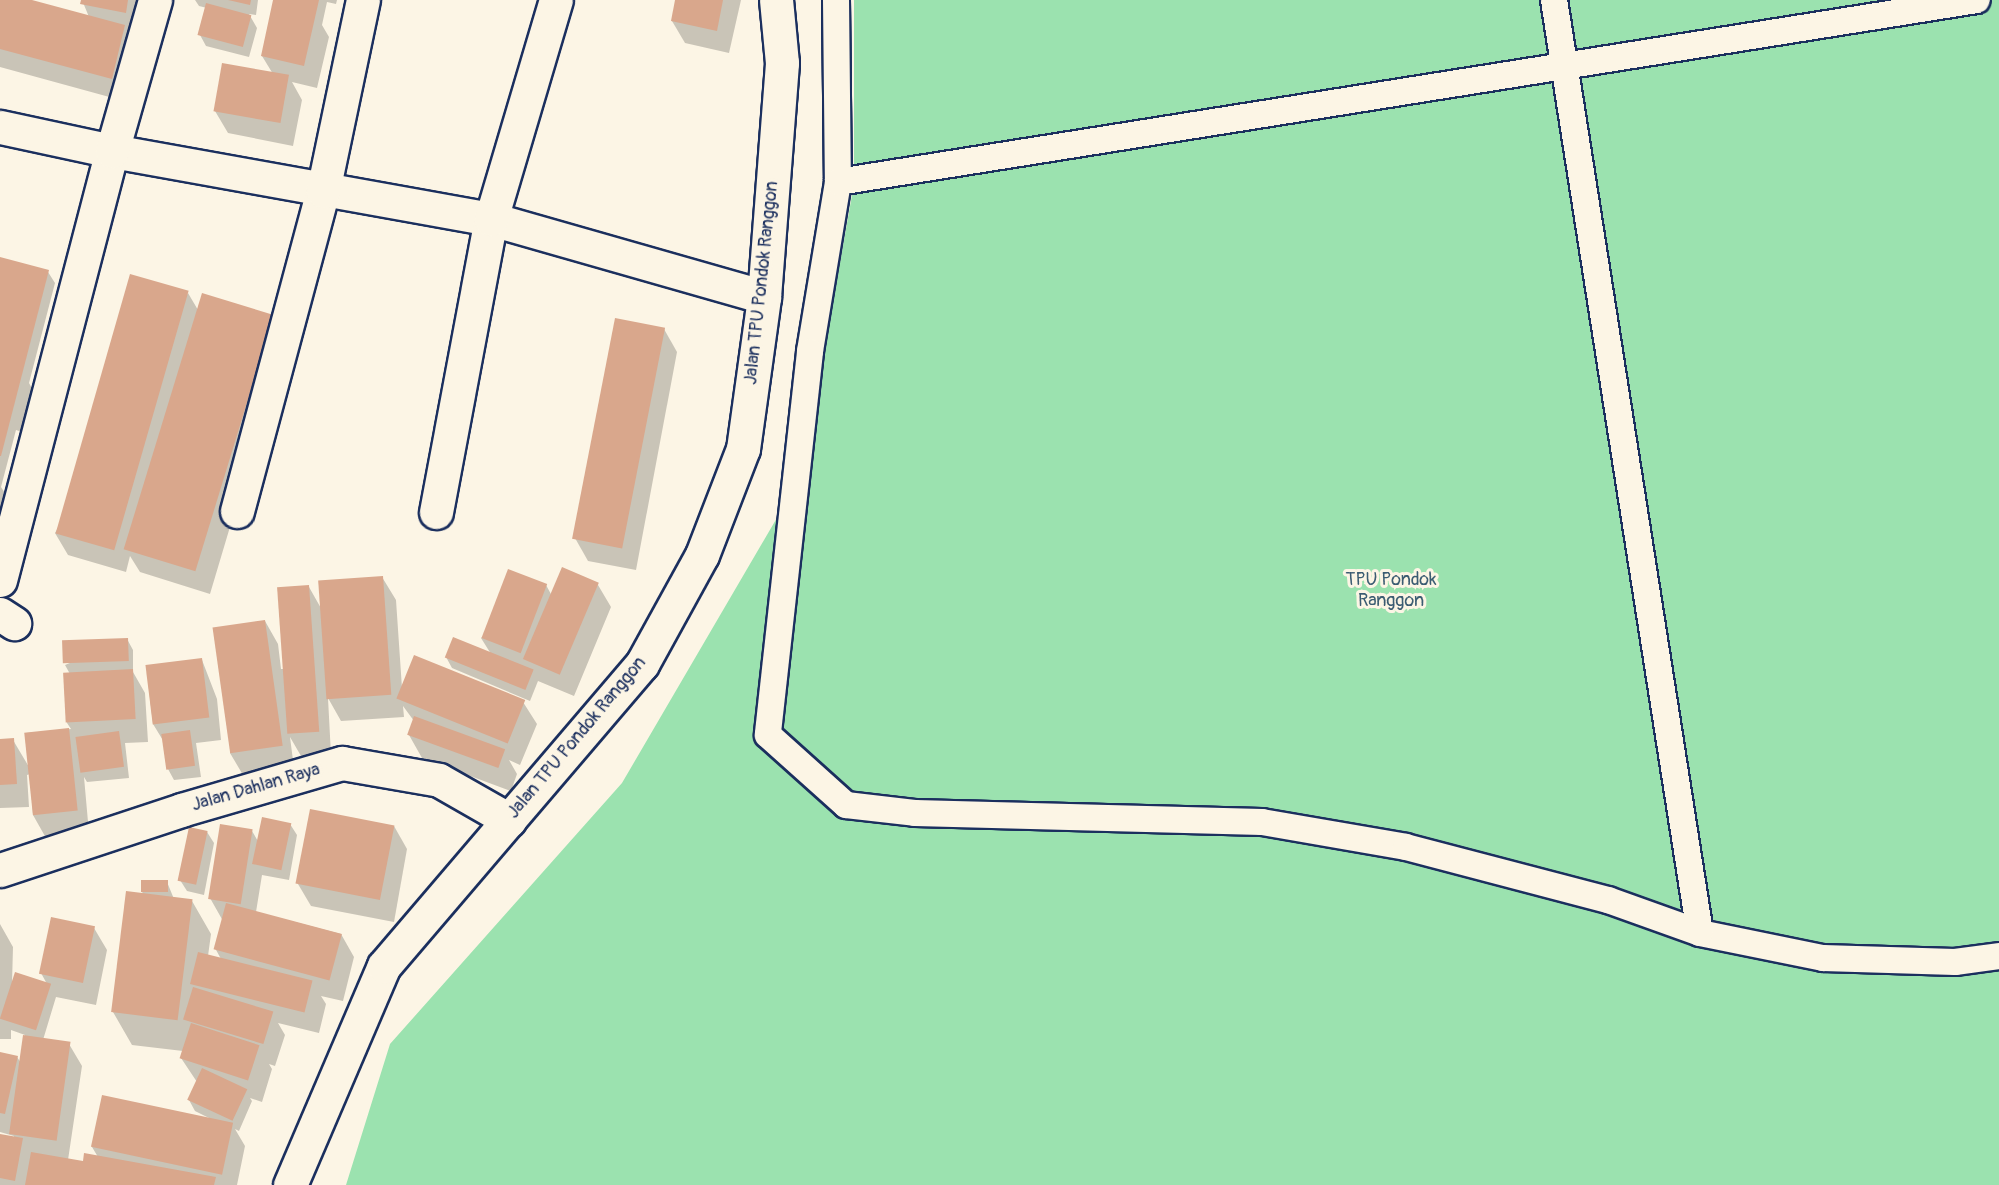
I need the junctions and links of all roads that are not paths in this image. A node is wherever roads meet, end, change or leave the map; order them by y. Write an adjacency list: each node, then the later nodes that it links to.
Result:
1 (155, 0): 10 (street)
2 (363, 0): 12 (street)
3 (556, 0): 13 (street)
4 (776, 0): 14 (street, Jalan TPU Pondok Ranggon)
5 (836, 0): 11 (lane)
6 (1554, 0): 8 (lane)
7 (1977, 0): 8 (lane)
8 (1565, 65): 11 (lane); 20 (lane)
9 (0, 126): 10 (street)
10 (112, 151): 12 (street); 17 (street)
11 (838, 182): 20 (lane)
12 (323, 191): 13 (street); 15 (street)
13 (491, 219): 14 (street); 16 (street)
14 (764, 297): 18 (street, Jalan TPU Pondok Ranggon)
15 (237, 511)
16 (436, 512)
17 (0, 580)
18 (509, 820): 19 (street, Jalan Dahlan Raya); 22 (street, Jalan TPU Pondok Ranggon)
19 (0, 870)
20 (1700, 933): 21 (lane)
21 (1999, 956)
22 (290, 1185)

